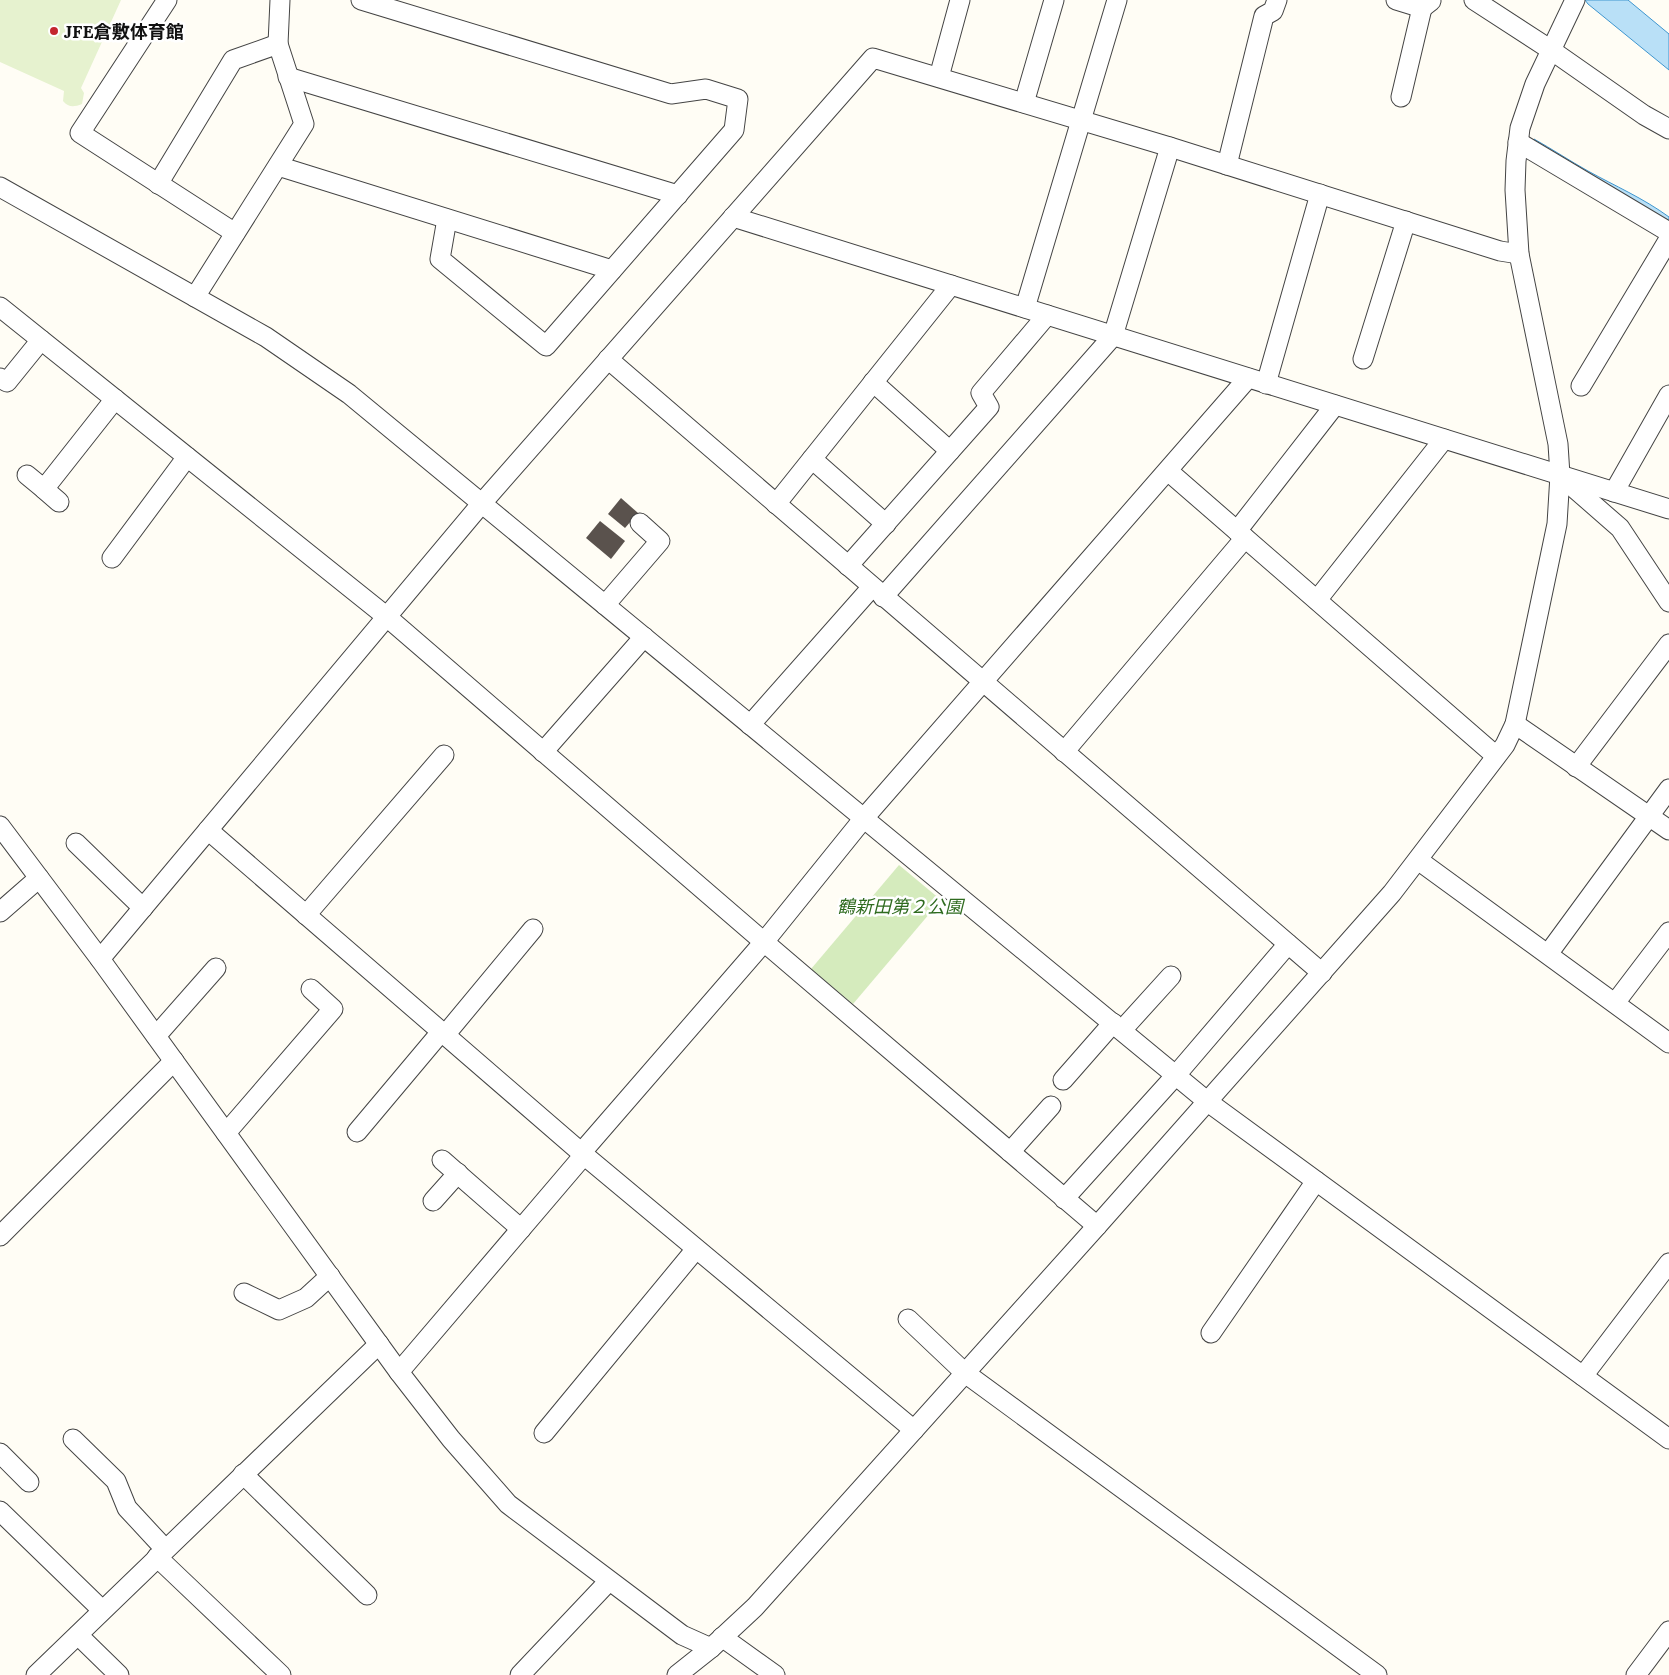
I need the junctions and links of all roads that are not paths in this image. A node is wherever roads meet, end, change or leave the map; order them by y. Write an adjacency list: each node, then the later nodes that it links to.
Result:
1 (167, 0): 24 (street)
2 (280, 0): 12 (street)
3 (361, 0): 27 (street)
4 (960, 0): 15 (street)
5 (1054, 0): 17 (street)
6 (1117, 0): 18 (street)
7 (1277, 0): 22 (street)
8 (1396, 0): 11 (street)
9 (1474, 0): 13 (street)
10 (1575, 0): 13 (street)
11 (1427, 4): 16 (street)
12 (278, 44): 14 (street); 24 (street)
13 (1551, 50): 19 (street); 20 (street)
14 (288, 77): 23 (street); 27 (street)
15 (939, 77): 17 (street); 28 (street)
16 (1401, 97)
17 (1024, 103): 18 (street)
18 (1080, 120): 21 (street); 39 (street)
19 (1669, 129)
20 (1518, 142): 31 (street); 34 (street)
21 (1170, 146): 22 (street); 41 (street)
22 (1227, 165): 26 (street)
23 (278, 166): 29 (street); 32 (street)
24 (158, 184): 32 (street)
25 (0, 187): 37 (street)
26 (1320, 194): 30 (street); 46 (street)
27 (678, 195): 35 (street)
28 (733, 217): 36 (street); 43 (street)
29 (447, 219): 35 (street); 35 (street)
30 (1406, 221): 34 (street); 44 (street)
31 (1669, 232)
32 (235, 233): 37 (street)
33 (1669, 239): 48 (street)
34 (1519, 254): 58 (street)
35 (612, 270)
36 (951, 285): 39 (street); 47 (street)
37 (195, 297): 62 (street)
38 (0, 307): 42 (street)
39 (1025, 308): 40 (street)
40 (1046, 315): 41 (street); 53 (street)
41 (1113, 336): 46 (street); 70 (street)
42 (41, 340): 45 (street); 50 (street)
43 (608, 359): 62 (street); 63 (street)
44 (1363, 359)
45 (0, 378)
46 (1257, 381): 51 (street); 56 (street)
47 (873, 382): 53 (street); 55 (street)
48 (1581, 386)
49 (1669, 395): 60 (street)
50 (115, 399): 54 (street); 59 (street)
51 (1335, 405): 52 (street); 67 (street)
52 (1444, 439): 58 (street); 71 (street)
53 (950, 451): 66 (street)
54 (187, 457): 68 (street); 74 (street)
55 (812, 459): 63 (street); 66 (street)
56 (1168, 471): 67 (street); 77 (street)
57 (27, 475): 59 (street)
58 (1560, 475): 60 (street); 72 (street); 79 (street)
59 (44, 489): 61 (street)
60 (1614, 492): 64 (street)
61 (59, 502)
62 (482, 503): 73 (street); 74 (street)
63 (776, 504): 69 (street)
64 (1669, 509)
65 (640, 523): 73 (street)
66 (886, 524): 69 (street)
67 (1241, 535): 71 (street); 81 (street)
68 (112, 558)
69 (848, 566): 70 (street)
70 (878, 592): 77 (street); 78 (street)
71 (1317, 600): 83 (street)
72 (1669, 602)
73 (606, 605): 75 (street)
74 (387, 618): 80 (street); 89 (street)
75 (644, 637): 78 (street); 80 (street)
76 (1669, 644): 84 (street)
77 (983, 682): 81 (street); 87 (street)
78 (750, 724): 87 (street)
79 (1515, 724): 83 (street); 84 (street)
80 (544, 752): 99 (street)
81 (1064, 752): 100 (street)
82 (444, 755): 96 (street)
83 (1496, 756): 92 (street)
84 (1576, 767): 86 (street)
85 (1669, 789): 86 (street)
86 (1649, 816): 90 (street); 101 (street)
87 (864, 818): 99 (street); 108 (street)
88 (0, 826): 93 (street)
89 (208, 830): 94 (street); 96 (street)
90 (1669, 830)
91 (76, 843): 94 (street)
92 (1418, 860): 101 (street); 104 (street)
93 (40, 878): 95 (street); 102 (street)
94 (143, 908): 102 (street)
95 (0, 912)
96 (306, 915): 109 (street)
97 (532, 929): 109 (street)
98 (1669, 932): 107 (street)
99 (764, 942): 119 (street); 120 (street)
100 (1288, 944): 104 (street); 113 (street)
101 (1548, 954): 107 (street)
102 (100, 959): 110 (street)
103 (216, 968): 110 (street)
104 (1322, 973): 115 (street)
105 (1171, 976): 108 (street)
106 (311, 989): 118 (street)
107 (1615, 1003): 111 (street)
108 (1117, 1027): 113 (street); 114 (street)
109 (443, 1033): 117 (street); 120 (street)
110 (156, 1036): 112 (street)
111 (1669, 1042)
112 (174, 1061): 118 (street); 128 (street)
113 (1176, 1075): 115 (street); 124 (street)
114 (1063, 1080)
115 (1208, 1102): 123 (street); 126 (street)
116 (1051, 1106): 119 (street)
117 (357, 1132)
118 (226, 1133): 131 (street)
119 (1010, 1152): 124 (street)
120 (583, 1154): 127 (street); 129 (street)
121 (442, 1160): 122 (street)
122 (458, 1173): 125 (street); 127 (street)
123 (1316, 1181): 134 (street); 138 (street)
124 (1064, 1199): 126 (street)
125 (434, 1201)
126 (1097, 1226): 137 (street)
127 (521, 1229): 136 (street)
128 (0, 1236)
129 (696, 1249): 139 (street); 140 (street)
130 (1669, 1263): 138 (street)
131 (330, 1276): 132 (street); 135 (street)
132 (244, 1293)
133 (908, 1318): 137 (street)
134 (1211, 1333)
135 (379, 1344): 136 (street); 144 (street)
136 (399, 1372): 148 (street)
137 (965, 1373): 139 (street); 160 (street)
138 (1583, 1376): 142 (street)
139 (914, 1430): 153 (street)
140 (544, 1434)
141 (73, 1438): 147 (street)
142 (1669, 1439)
143 (0, 1454): 145 (street)
144 (243, 1474): 147 (street); 149 (street)
145 (30, 1482)
146 (0, 1511): 150 (street)
147 (161, 1553): 150 (street); 156 (street)
148 (609, 1581): 153 (street); 157 (street)
149 (368, 1596)
150 (102, 1610): 152 (street)
151 (1669, 1631): 161 (street)
152 (78, 1635): 154 (street); 155 (street)
153 (717, 1643): 158 (street); 159 (street)
154 (36, 1675)
155 (119, 1675)
156 (281, 1675)
157 (520, 1675)
158 (678, 1675)
159 (775, 1675)
160 (1377, 1675)
161 (1636, 1675)

